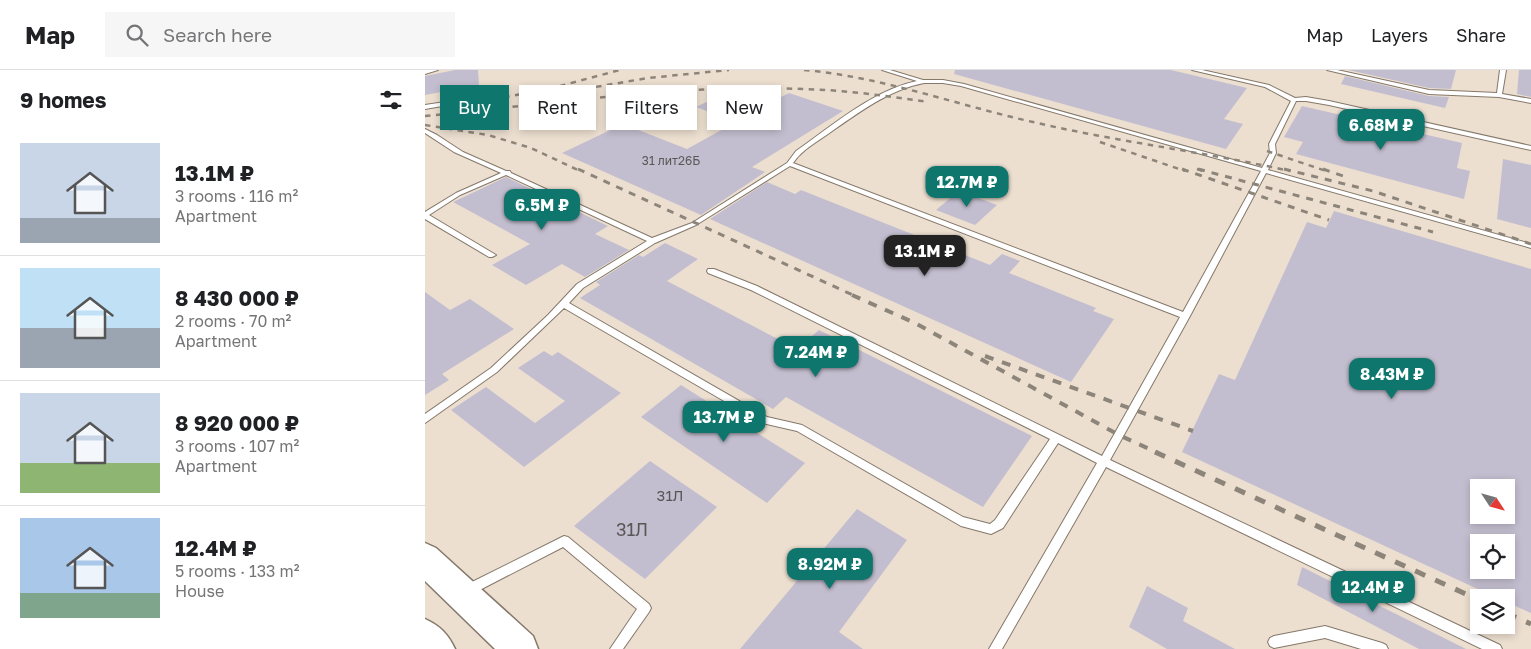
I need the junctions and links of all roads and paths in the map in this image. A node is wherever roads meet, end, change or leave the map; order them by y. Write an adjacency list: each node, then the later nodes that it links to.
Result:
1 (435, 70): 6 (lane)
2 (885, 70): 7 (lane)
3 (1195, 70): 9 (lane)
4 (1330, 70): 8 (lane)
5 (1503, 70): 8 (lane)
6 (425, 72)
7 (922, 81): 15 (lane); 16 (lane)
8 (1499, 95): 10 (lane)
9 (1294, 100): 14 (lane); 16 (lane)
10 (1531, 102)
11 (440, 105): 12 (lane)
12 (425, 107)
13 (425, 131): 17 (lane)
14 (1531, 148)
15 (789, 164): 19 (lane); 24 (lane)
16 (1264, 169): 20 (lane); 24 (lane)
17 (508, 172): 18 (lane); 19 (lane)
18 (425, 216): 21 (lane)
19 (651, 241): 23 (lane)
20 (1531, 246)
21 (491, 255)
22 (711, 272): 26 (lane)
23 (563, 304): 25 (lane); 26 (lane)
24 (1186, 316): 27 (lane)
25 (425, 419)
26 (1056, 438): 27 (lane)
27 (1103, 461): 35 (lane); 37 (lane)
28 (425, 559): 29 (main road)
29 (461, 593): 33 (main road); 34 (lane)
30 (425, 637): 32 (main road)
31 (1274, 642): 36 (lane)
32 (437, 649)
33 (520, 649)
34 (616, 649)
35 (995, 649)
36 (1382, 649)
37 (1496, 649)

